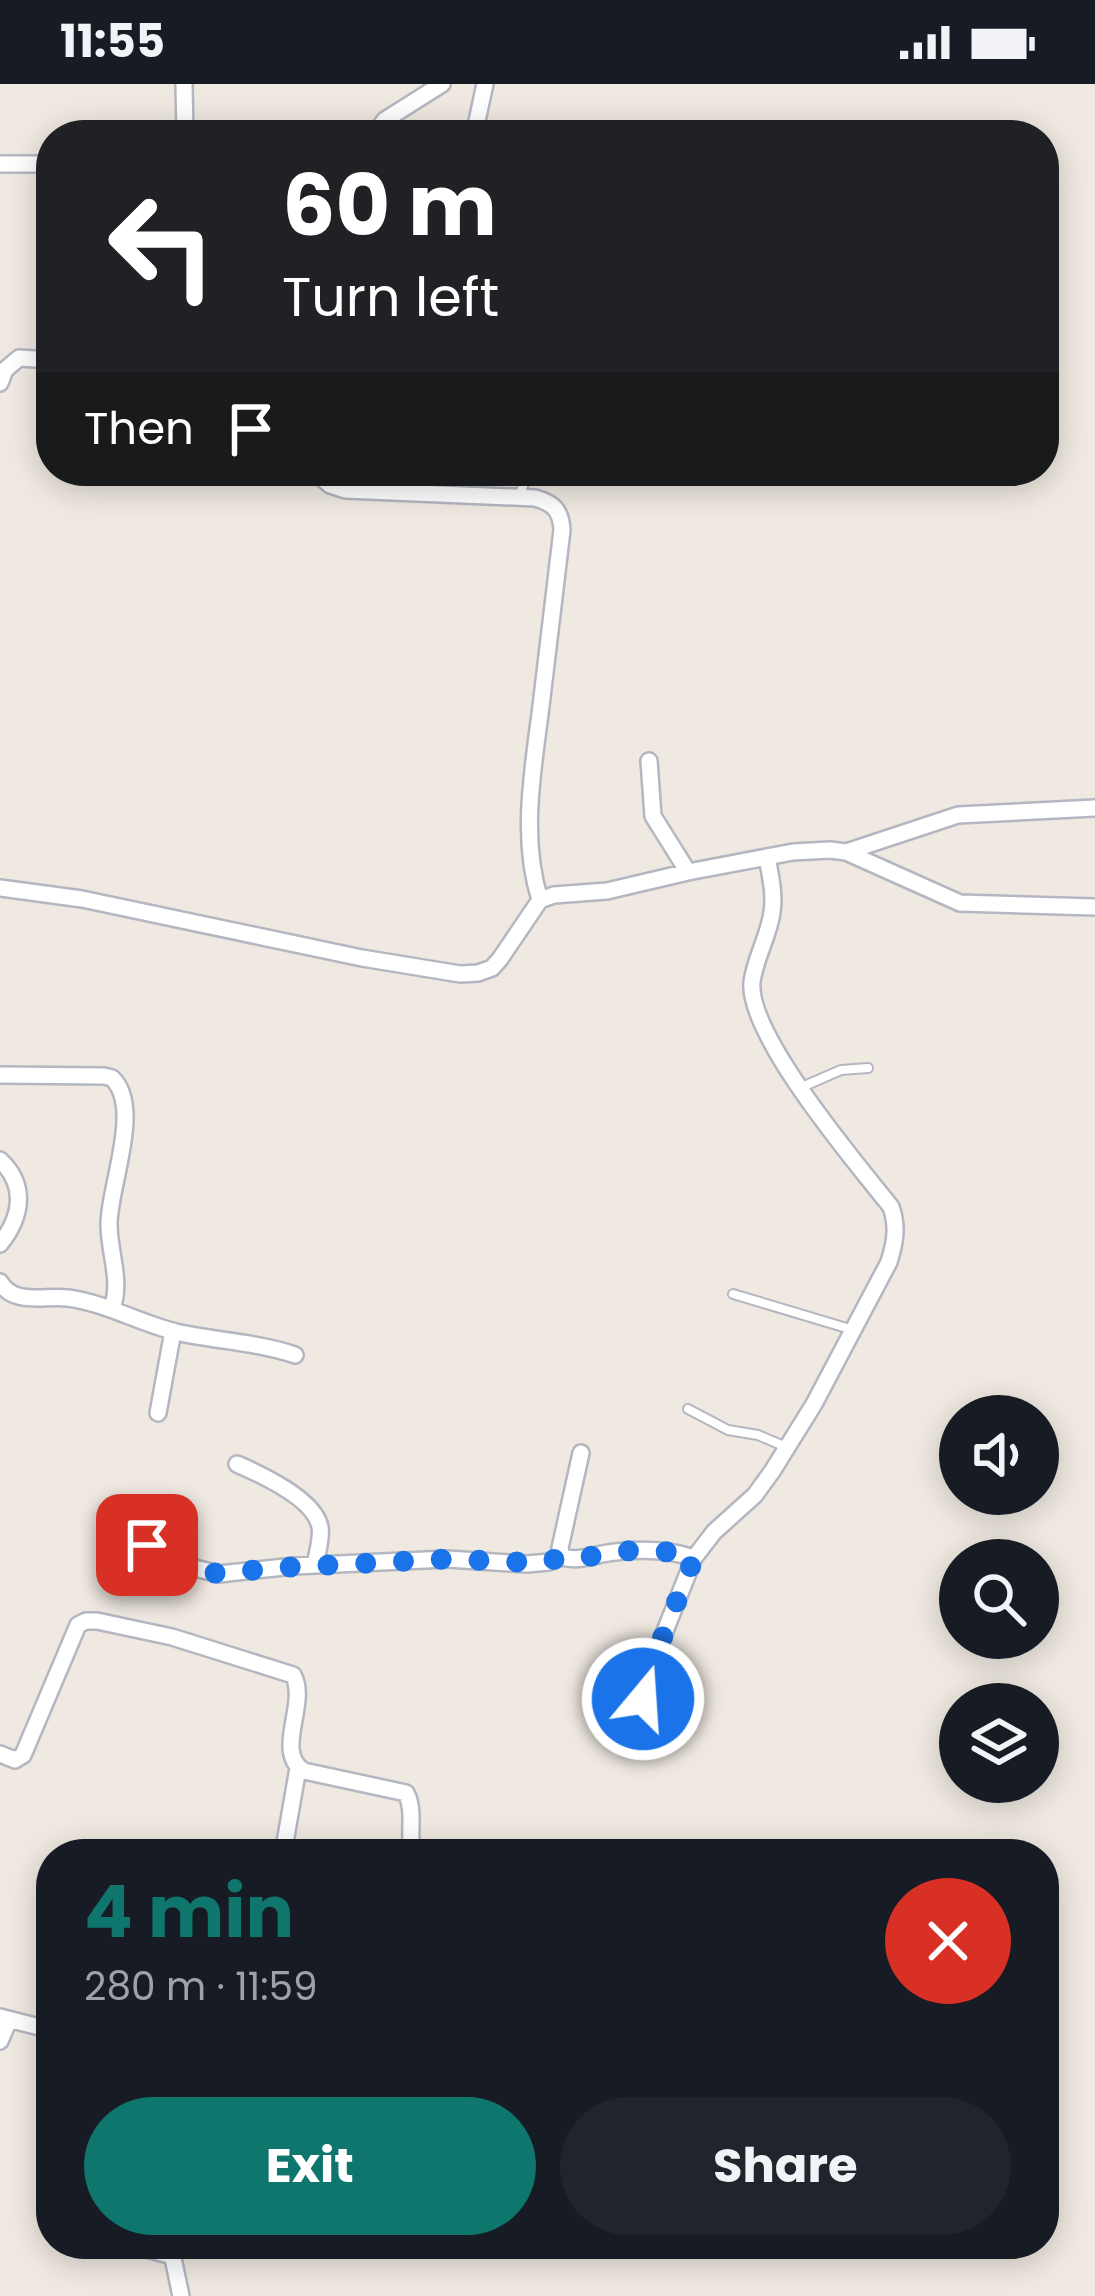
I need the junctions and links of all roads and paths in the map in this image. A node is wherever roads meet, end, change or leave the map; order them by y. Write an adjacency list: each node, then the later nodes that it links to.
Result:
1 (184, 84): 4 (street)
2 (442, 84): 5 (street)
3 (485, 84): 6 (street)
4 (185, 120)
5 (385, 120)
6 (477, 120)
7 (0, 164): 8 (street)
8 (36, 164)
9 (36, 359): 10 (street)
10 (2, 374)
11 (333, 486): 13 (street)
12 (523, 486): 13 (lane)
13 (518, 497): 20 (street)
14 (649, 761): 18 (street)
15 (1095, 808): 16 (street)
16 (846, 852): 17 (street); 21 (street)
17 (766, 857): 18 (street); 24 (street)
18 (688, 872): 20 (street)
19 (0, 888): 20 (street)
20 (540, 900)
21 (1095, 907)
22 (868, 1068): 24 (lane)
23 (0, 1076): 29 (street)
24 (800, 1088): 30 (street)
25 (0, 1160): 26 (street)
26 (0, 1244)
27 (0, 1282): 29 (street)
28 (733, 1294): 30 (lane)
29 (112, 1309): 31 (street)
30 (852, 1330): 35 (street)
31 (173, 1331): 32 (street); 34 (street)
32 (296, 1355)
33 (688, 1409): 35 (lane)
34 (158, 1413)
35 (787, 1448): 40 (street)
36 (580, 1453): 39 (street)
37 (237, 1464): 41 (street)
38 (119, 1538): 41 (street)
39 (562, 1557): 40 (street); 41 (street)
40 (694, 1558): 42 (street)
41 (315, 1565)
42 (643, 1699)
43 (0, 1754): 44 (street)
44 (298, 1768): 45 (street); 46 (street)
45 (286, 1839)
46 (410, 1839)
47 (4, 2018): 48 (street); 49 (street)
48 (36, 2026)
49 (0, 2041)
50 (174, 2259): 51 (street)
51 (181, 2296)

